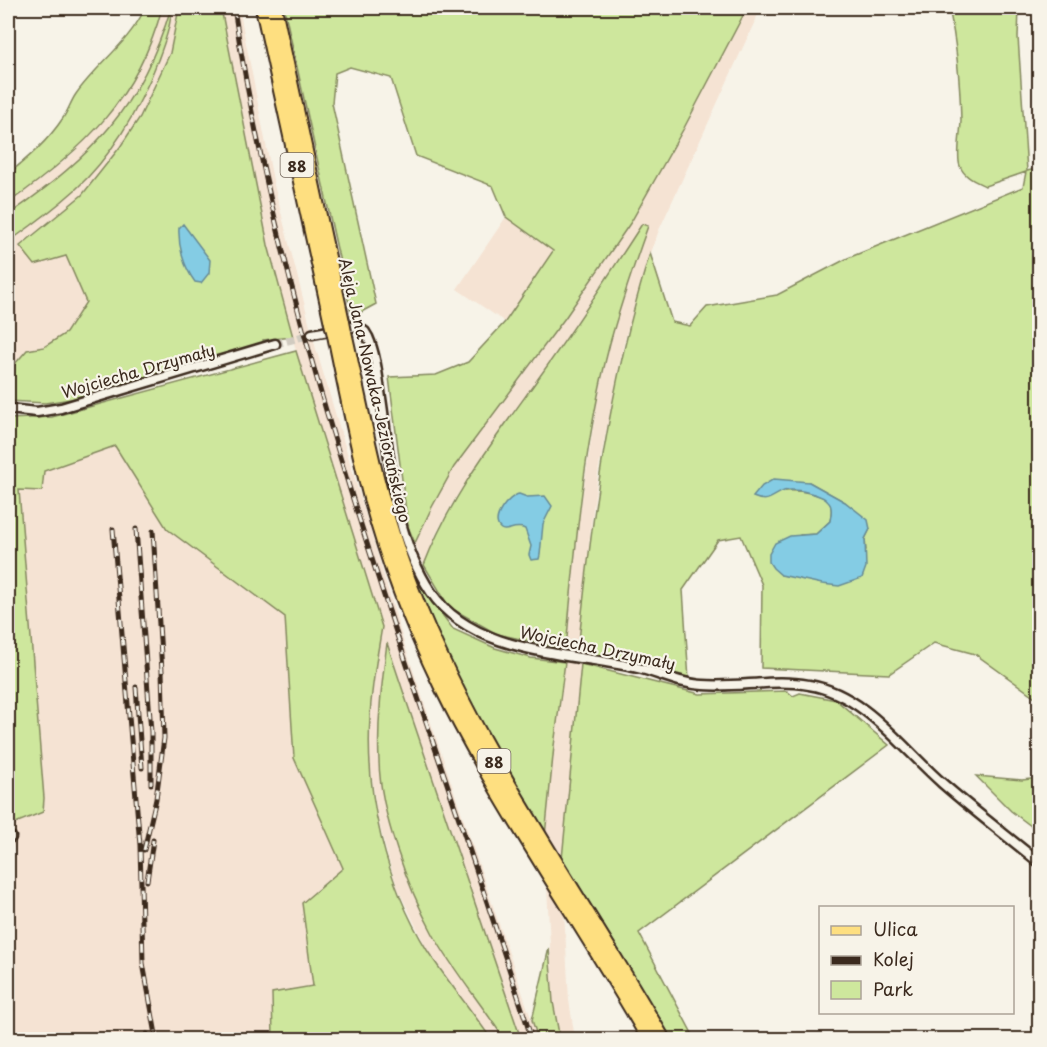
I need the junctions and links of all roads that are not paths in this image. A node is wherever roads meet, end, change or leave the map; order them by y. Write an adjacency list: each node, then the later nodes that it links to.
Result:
1 (263, 8): 3 (main road, Aleja Jana Nowaka-Jeziorańskiego / 88)
2 (274, 8): 3 (main road, Aleja Jana Nowaka-Jeziorańskiego / 88)
3 (338, 328): 8 (main road, Aleja Jana Nowaka-Jeziorańskiego / 88); 9 (main road, Aleja Jana Nowaka-Jeziorańskiego / 88)
4 (312, 334): 7 (street, Wojciecha Drzymały)
5 (275, 344): 6 (street, Wojciecha Drzymały)
6 (8, 409)
7 (1040, 862)
8 (650, 1040)
9 (663, 1040)

